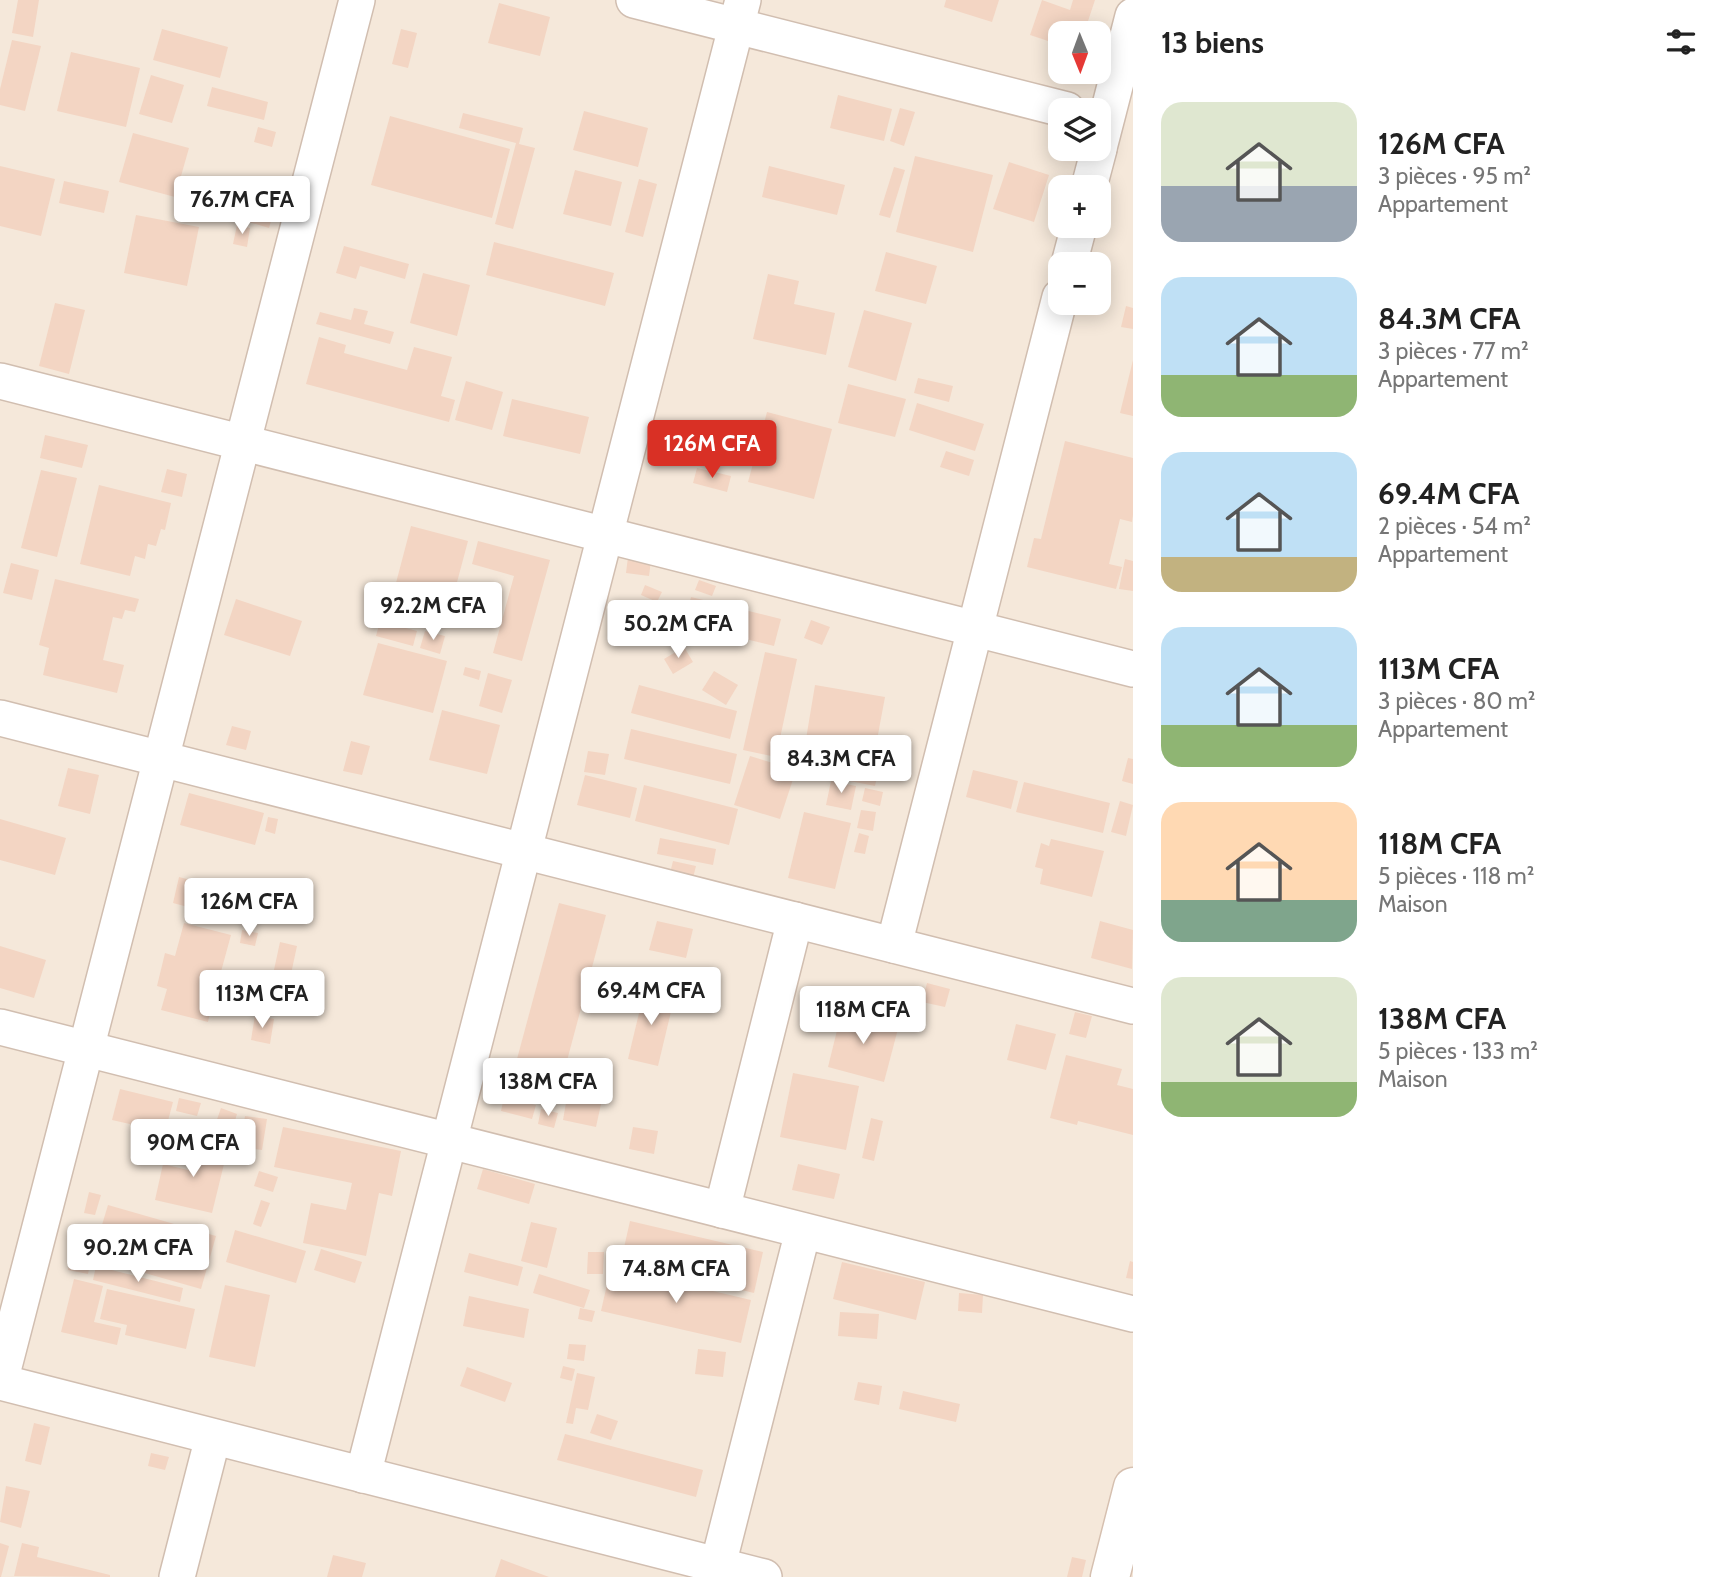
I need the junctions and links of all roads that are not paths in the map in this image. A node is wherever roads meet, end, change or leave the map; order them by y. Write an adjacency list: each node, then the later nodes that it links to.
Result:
1 (356, 0): 9 (street)
2 (634, 0): 3 (street)
3 (740, 13): 5 (street); 10 (street)
4 (1133, 16): 6 (street)
5 (1048, 104)
6 (1111, 114)
7 (1055, 315): 11 (street)
8 (0, 380): 9 (street)
9 (243, 442): 10 (street); 14 (street)
10 (605, 534): 11 (street); 15 (street)
11 (975, 629): 12 (street); 17 (street)
12 (1133, 669)
13 (0, 718): 14 (street)
14 (161, 759): 15 (street); 20 (street)
15 (524, 851): 16 (street); 21 (street)
16 (795, 920): 17 (street); 22 (street)
17 (894, 945): 18 (street)
18 (1133, 1006)
19 (0, 1027): 20 (street)
20 (86, 1048): 21 (street); 25 (street)
21 (449, 1140): 22 (street); 27 (street)
22 (722, 1210): 23 (street)
23 (803, 1231): 24 (street); 29 (street)
24 (1133, 1314)
25 (0, 1382): 26 (street)
26 (213, 1437): 27 (street); 30 (street)
27 (363, 1475): 29 (street)
28 (1133, 1487): 32 (street)
29 (718, 1565): 31 (street)
30 (177, 1577)
31 (762, 1577)
32 (1110, 1577)

